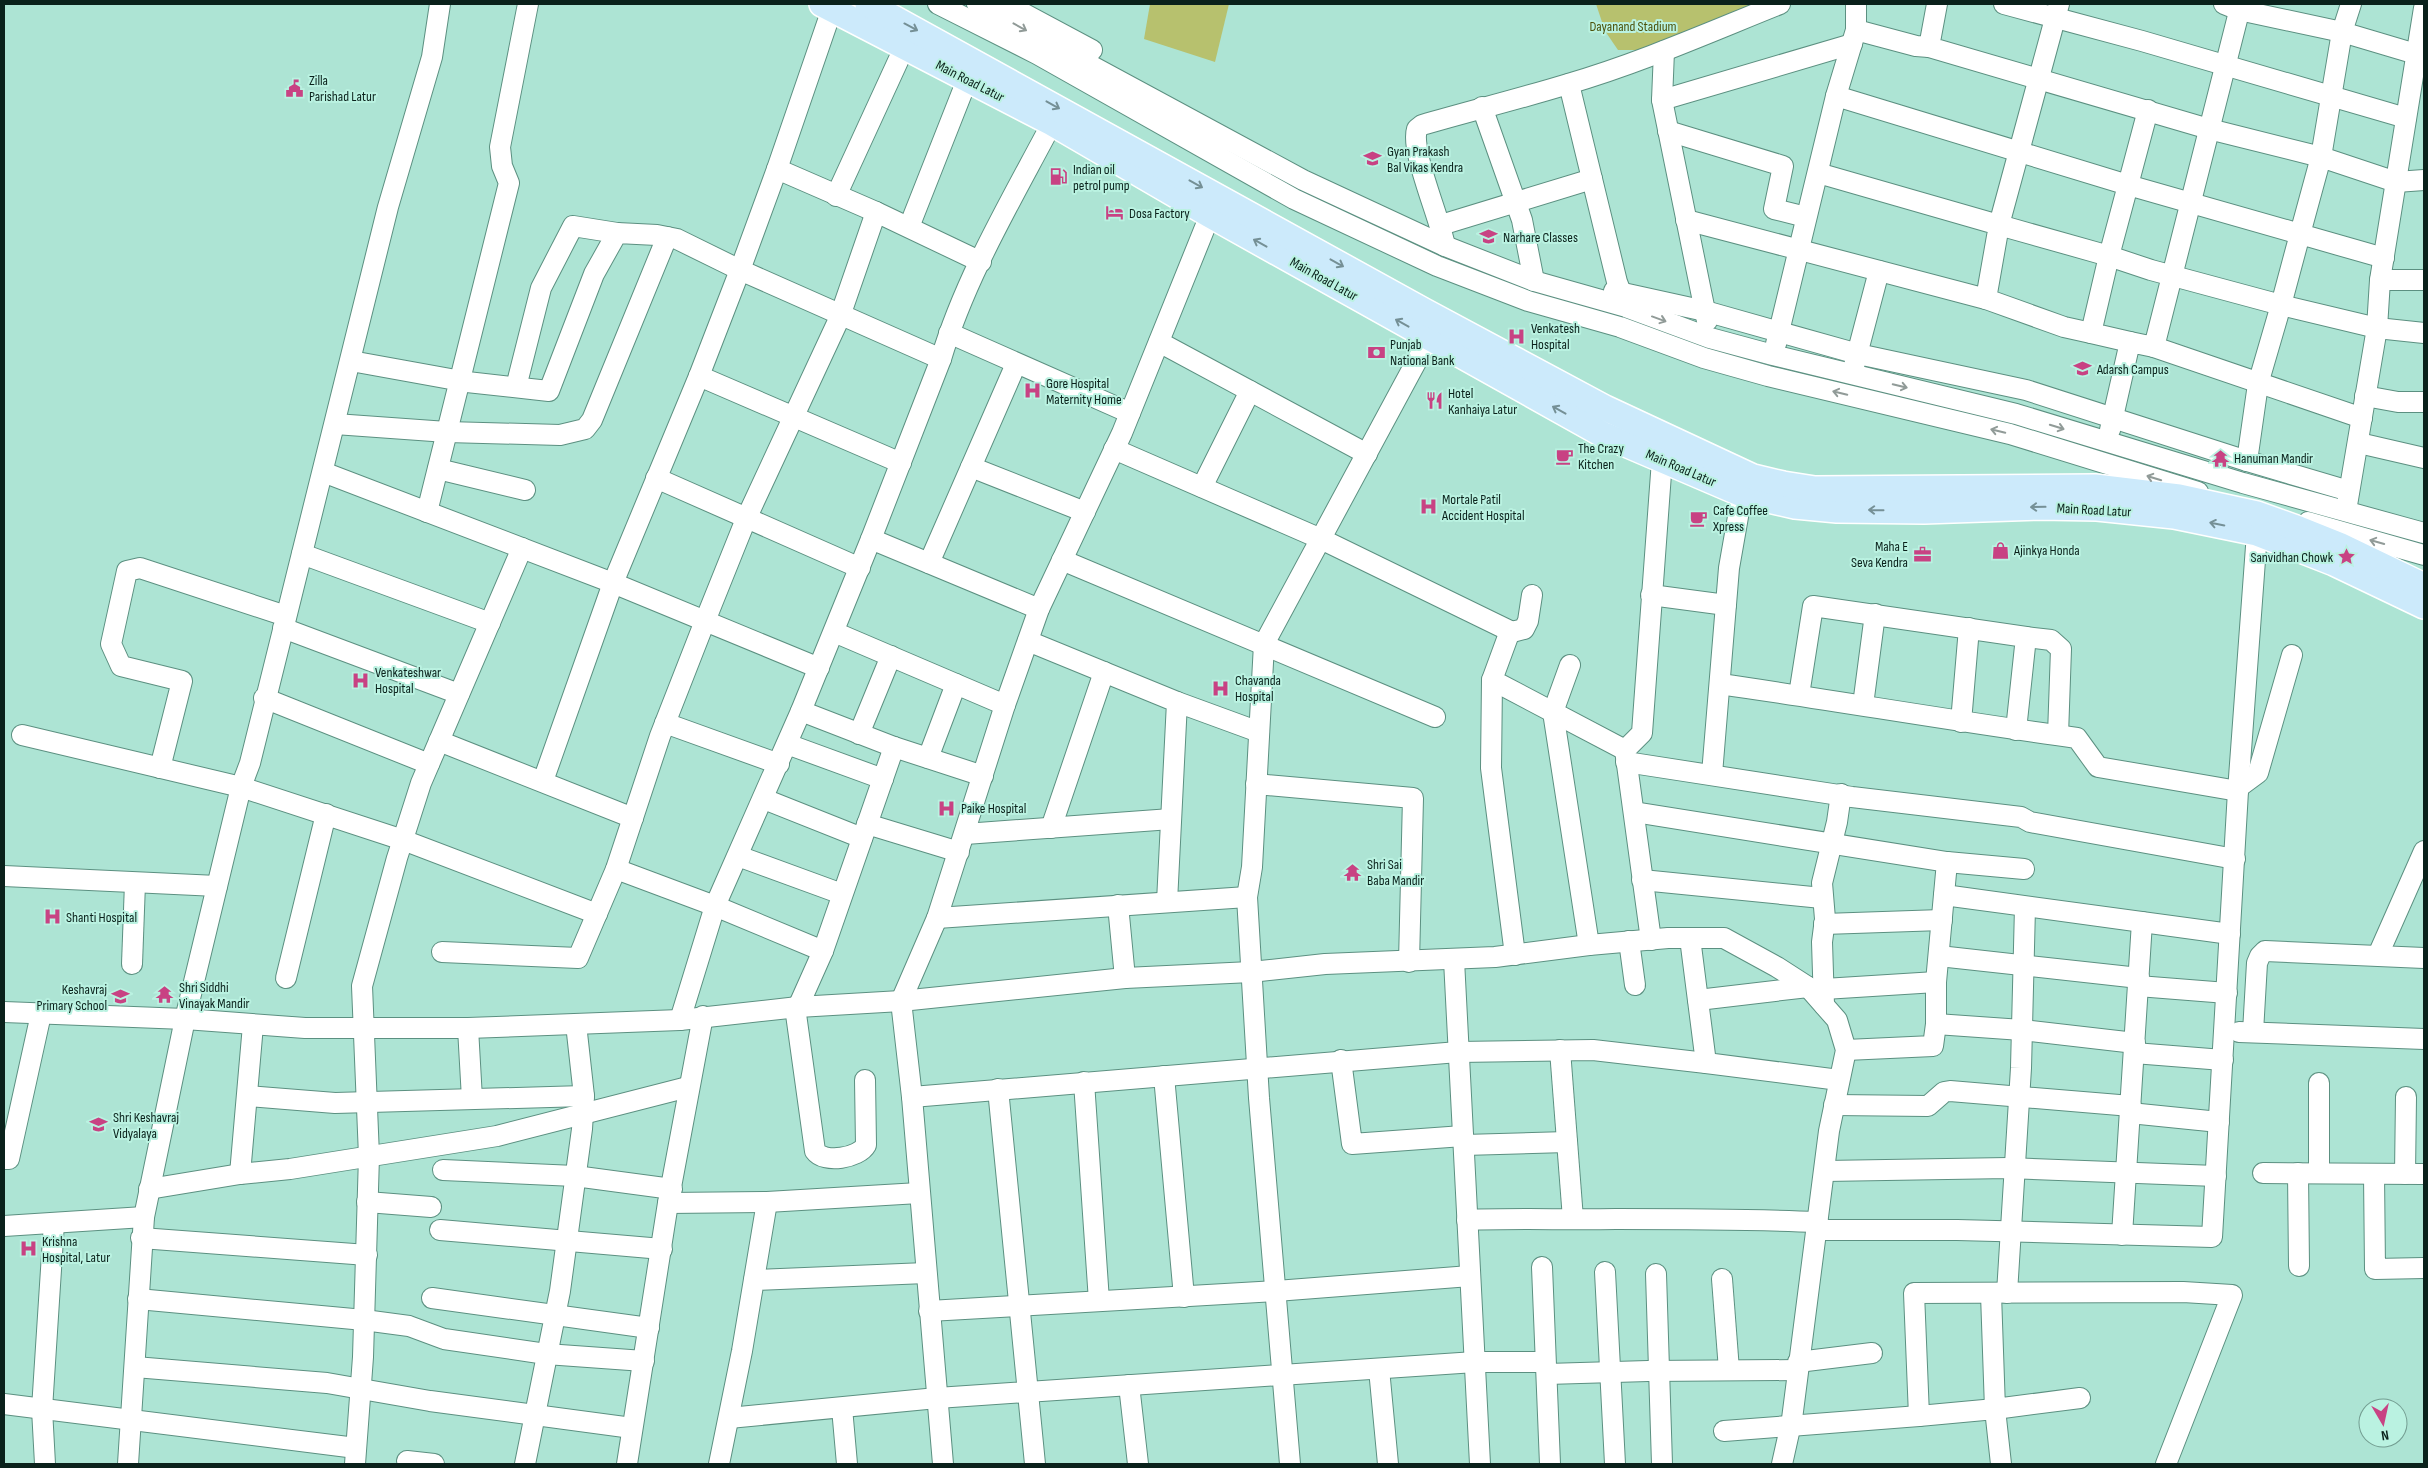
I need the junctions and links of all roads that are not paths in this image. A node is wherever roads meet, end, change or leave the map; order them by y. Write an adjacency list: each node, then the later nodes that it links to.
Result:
1 (440, 4): 86 (street)
2 (528, 4): 91 (street)
3 (868, 4): 117 (main road, Main Road Latur, one-way to 117)
4 (938, 4): 43 (street)
5 (977, 4): 37 (street, one-way to 37)
6 (1006, 4): 56 (street)
7 (1780, 4): 20 (street)
8 (1856, 4): 17 (street)
9 (1937, 4): 18 (street)
10 (2004, 4): 14 (street)
11 (2351, 4): 16 (street)
12 (827, 6): 19 (main road, Main Road Latur); 38 (street)
13 (2235, 6): 16 (street); 22 (street)
14 (2057, 10): 22 (street); 23 (street)
15 (2423, 17): 21 (street)
16 (2342, 32): 21 (street); 27 (street)
17 (1854, 37): 18 (street); 26 (street); 28 (street)
18 (1929, 47): 23 (street)
19 (904, 48): 24 (main road, Main Road Latur); 45 (street)
20 (1664, 52): 25 (street); 28 (street)
21 (2416, 54): 31 (street)
22 (2224, 65): 27 (street); 33 (street)
23 (2039, 79): 30 (street); 35 (street)
24 (967, 80): 32 (main road, Main Road Latur); 53 (street)
25 (1569, 84): 29 (street); 40 (street)
26 (1836, 96): 35 (street); 39 (street)
27 (2331, 96): 31 (street); 36 (street)
28 (1662, 100): 34 (street)
29 (1482, 107): 46 (street); 56 (street)
30 (2148, 110): 33 (street); 44 (street)
31 (2406, 118): 42 (street)
32 (1052, 123): 49 (main road, Main Road Latur); 61 (street)
33 (2208, 129): 36 (street); 47 (street)
34 (1668, 131): 50 (street); 51 (street)
35 (2019, 153): 44 (street); 52 (street)
36 (2321, 157): 42 (street); 55 (street)
37 (1278, 166): 43 (street); 56 (street)
38 (777, 169): 45 (street); 62 (street)
39 (1818, 173): 50 (street); 52 (street)
40 (1592, 178): 46 (street); 69 (street)
41 (2424, 180): 42 (street)
42 (2396, 182): 60 (street)
43 (1267, 184): 90 (street)
44 (2128, 185): 47 (street); 59 (street)
45 (836, 196): 48 (street)
46 (1516, 203): 56 (street); 64 (street)
47 (2189, 203): 55 (street); 65 (street)
48 (876, 212): 53 (street); 72 (street)
49 (1210, 215): 78 (main road, Main Road Latur, one-way to 49); 80 (street)
50 (1806, 217): 58 (street)
51 (1686, 220): 58 (street); 71 (street)
52 (2000, 225): 59 (street); 68 (street)
53 (909, 227): 61 (street)
54 (617, 233): 57 (street); 93 (street); 93 (street)
55 (2300, 234): 60 (street); 70 (street)
56 (1443, 236): 64 (street)
57 (668, 237): 62 (street); 102 (street)
58 (1798, 251): 63 (street); 74 (street)
59 (2109, 256): 65 (street); 76 (street)
60 (2384, 258): 66 (street)
61 (981, 262): 75 (street)
62 (740, 270): 72 (street); 89 (street)
63 (1879, 271): 68 (street); 83 (street)
64 (1533, 274): 69 (street)
65 (2172, 275): 70 (street); 82 (street)
66 (2380, 280): 67 (street); 73 (street)
67 (2424, 280)
68 (1986, 299): 76 (street)
69 (1624, 300): 71 (street); 79 (street, one-way to 79)
70 (2281, 305): 73 (street); 92 (street)
71 (1705, 310): 74 (street); 79 (street)
72 (840, 315): 85 (street); 98 (street)
73 (2377, 328): 77 (street); 95 (street)
74 (1779, 331): 83 (street); 84 (street)
75 (948, 333): 85 (street); 87 (street)
76 (2091, 333): 81 (street)
77 (2424, 333)
78 (1429, 338): 106 (street); 108 (main road, Main Road Latur, one-way to 78)
79 (1710, 338): 84 (street)
80 (1159, 342): 94 (street); 97 (street)
81 (2130, 342): 82 (street); 99 (street)
82 (2154, 347): 92 (street)
83 (1858, 354): 88 (street); 99 (street)
84 (1773, 355): 88 (street); 90 (street)
85 (940, 360): 111 (street)
86 (351, 361): 91 (street); 101 (street)
87 (1016, 364): 97 (street); 112 (street)
88 (1852, 374): 103 (street, one-way to 103)
89 (699, 376): 98 (street); 115 (street)
90 (1768, 376): 110 (street, one-way to 90)
91 (460, 380): 93 (street); 102 (street)
92 (2258, 384): 100 (street); 109 (street)
93 (516, 387)
94 (1250, 391): 106 (street); 116 (street)
95 (2366, 396): 96 (street); 100 (street)
96 (2424, 402)
97 (1130, 413): 105 (street)
98 (794, 417): 111 (street); 125 (street)
99 (2113, 417): 103 (street); 109 (street)
100 (2362, 418): 104 (street)
101 (335, 424): 102 (street); 114 (street)
102 (447, 432): 113 (street)
103 (2107, 442): 110 (street); 118 (street)
104 (2358, 443): 107 (street); 120 (street)
105 (1114, 449): 116 (street); 123 (street)
106 (1367, 454): 129 (street)
107 (2424, 458)
108 (1662, 460): 121 (main road, Main Road Latur); 140 (street)
109 (2247, 461): 120 (street)
110 (2101, 462): 117 (street); 126 (street, one-way to 110)
111 (902, 463): 128 (street)
112 (971, 467): 123 (street); 135 (street)
113 (438, 469): 119 (street); 122 (street)
114 (323, 472): 122 (street); 132 (street)
115 (656, 478): 125 (street); 137 (street)
116 (1202, 487): 129 (street)
117 (2096, 487): 126 (main road, Main Road Latur)
118 (2261, 488): 124 (street); 126 (street)
119 (525, 490)
120 (2349, 491): 124 (street)
121 (1742, 494): 126 (main road, Main Road Latur, one-way to 121); 141 (street)
122 (427, 512): 131 (street)
123 (1085, 512): 134 (street)
124 (2346, 512): 127 (street); 130 (street)
125 (747, 518): 136 (street); 145 (street)
126 (2258, 518): 130 (main road, Main Road Latur); 192 (street)
127 (2424, 533)
128 (872, 539): 135 (street); 136 (street)
129 (1321, 539): 149 (street); 153 (street)
130 (2338, 547): 133 (street, one-way to 130); 138 (main road, Main Road Latur); 142 (main road, Main Road Latur)
131 (522, 548): 137 (street); 147 (street)
132 (302, 554): 146 (street); 147 (street)
133 (2424, 555)
134 (1062, 560): 143 (street); 153 (street)
135 (929, 563): 143 (street)
136 (860, 568): 150 (street)
137 (613, 583): 145 (street); 189 (street)
138 (2424, 586)
139 (1532, 595): 149 (street)
140 (1651, 595): 141 (street); 181 (street)
141 (1726, 605): 161 (street)
142 (2424, 606)
143 (1039, 609): 152 (street)
144 (1875, 614): 148 (street); 163 (street); 167 (street)
145 (705, 621): 157 (street); 172 (street)
146 (284, 622): 162 (street); 164 (street); 185 (street)
147 (490, 623): 162 (street)
148 (1969, 628): 151 (street); 171 (street)
149 (1510, 631): 159 (street)
150 (834, 632): 155 (street); 157 (street)
151 (2026, 637): 173 (street); 176 (street)
152 (1028, 641): 158 (street); 166 (street)
153 (1264, 644): 170 (street); 174 (street)
154 (2292, 655): 192 (street)
155 (891, 656): 160 (street); 175 (street)
156 (1570, 664): 169 (street)
157 (819, 668): 168 (street)
158 (1104, 672): 165 (street); 199 (street)
159 (1492, 680): 169 (street); 234 (street)
160 (956, 684): 166 (street); 182 (street)
161 (1720, 684): 163 (street); 186 (street)
162 (459, 694): 178 (street)
163 (1799, 695): 167 (street)
164 (264, 698): 183 (street); 191 (street)
165 (1177, 702): 174 (street); 198 (street)
166 (1005, 705): 187 (street)
167 (1864, 705): 171 (street)
168 (801, 712): 175 (street); 179 (street)
169 (1554, 712): 181 (street); 231 (street)
170 (1435, 717)
171 (1961, 722): 173 (street)
172 (665, 723): 184 (street); 197 (street)
173 (2016, 730): 176 (street)
174 (1259, 732): 190 (street)
175 (859, 734): 180 (street)
176 (2058, 735): 192 (street)
177 (22, 736): 185 (street)
178 (439, 741): 183 (street); 189 (street)
179 (787, 744): 184 (street); 188 (street)
180 (894, 747): 182 (street); 188 (street)
181 (1625, 756): 186 (street); 195 (street)
182 (928, 758): 187 (street)
183 (429, 764): 201 (street)
184 (778, 764): 194 (street)
185 (160, 768): 191 (street)
186 (1712, 774): 193 (street)
187 (983, 776): 202 (street)
188 (883, 779): 200 (street)
189 (543, 781): 197 (street)
190 (1256, 784): 216 (street); 239 (street)
191 (241, 787): 196 (street); 213 (street)
192 (2239, 789): 206 (street)
193 (1841, 794): 203 (street); 206 (street)
194 (764, 799): 200 (street); 205 (street)
195 (1634, 812): 203 (street); 211 (street)
196 (326, 814): 201 (street); 243 (street)
197 (633, 818): 208 (street)
198 (1171, 819): 199 (street); 218 (street)
199 (1051, 828): 202 (street)
200 (864, 831): 202 (street); 214 (street)
201 (403, 840): 222 (street); 261 (street)
202 (962, 843): 223 (street)
203 (1832, 843): 207 (street); 217 (street)
204 (2424, 851): 235 (street)
205 (738, 856): 214 (street); 220 (street)
206 (2234, 859): 227 (street)
207 (1947, 862): 209 (street); 215 (street)
208 (616, 869): 220 (street); 222 (street)
209 (2024, 869)
210 (4, 876): 212 (street)
211 (1642, 880): 217 (street); 229 (street)
212 (135, 882): 213 (street); 240 (street)
213 (217, 886): 256 (street)
214 (842, 894): 232 (street)
215 (1944, 895): 221 (street); 224 (street)
216 (1247, 897): 218 (street); 242 (street)
217 (1822, 898): 226 (street)
218 (1167, 902): 219 (street)
219 (1118, 905): 223 (street); 244 (street)
220 (715, 906): 232 (street); 257 (street)
221 (2025, 907): 225 (street); 241 (street)
222 (597, 914): 233 (street)
223 (937, 918): 251 (street)
224 (1942, 920): 226 (street); 236 (street)
225 (2142, 922): 227 (street); 246 (street)
226 (1824, 924): 249 (street)
227 (2230, 934): 248 (street)
228 (1690, 938): 229 (street); 249 (street); 250 (street)
229 (1651, 940): 230 (street)
230 (1629, 941): 231 (street); 247 (street)
231 (1588, 945): 234 (street)
232 (822, 951): 252 (street)
233 (442, 952)
234 (1515, 954): 238 (street)
235 (2378, 955): 237 (street); 265 (street)
236 (1939, 956): 241 (street); 245 (street)
237 (2424, 958)
238 (1454, 960): 239 (street); 270 (street)
239 (1409, 962): 242 (street)
240 (132, 964)
241 (2023, 966): 246 (street); 263 (street)
242 (1251, 972): 244 (street); 274 (street)
243 (286, 978)
244 (1125, 978): 251 (street)
245 (1936, 982): 249 (street); 259 (street)
246 (2139, 982): 248 (street); 267 (street)
247 (1635, 986)
248 (2227, 993): 264 (street)
249 (1819, 994): 250 (street); 269 (street)
250 (1698, 1000): 273 (street)
251 (902, 1001): 252 (street); 284 (street)
252 (796, 1007): 255 (street); 276 (street)
253 (4, 1012): 254 (street)
254 (41, 1014): 256 (street); 295 (street)
255 (703, 1016): 257 (street); 280 (street)
256 (185, 1019): 260 (street); 308 (street)
257 (680, 1020): 258 (street)
258 (576, 1024): 262 (street); 288 (street)
259 (1936, 1024): 263 (street); 269 (street)
260 (254, 1025): 261 (street); 282 (street)
261 (364, 1028): 262 (street); 287 (street)
262 (468, 1028): 286 (street)
263 (2022, 1030): 267 (street); 283 (street)
264 (2224, 1031): 265 (street); 272 (street)
265 (2253, 1032): 266 (street)
266 (2424, 1039)
267 (2134, 1048): 272 (street); 290 (street)
268 (1560, 1050): 270 (street); 273 (street); 293 (street)
269 (1846, 1050): 277 (street)
270 (1458, 1052): 271 (street); 292 (street)
271 (1341, 1060): 274 (street); 292 (street)
272 (2223, 1060): 291 (street)
273 (1706, 1063): 277 (street)
274 (1257, 1068): 275 (street); 336 (street)
275 (1164, 1076): 278 (street); 338 (street)
276 (864, 1080)
277 (1839, 1080): 289 (street)
278 (1084, 1082): 281 (street); 341 (street)
279 (2319, 1083): 300 (street)
280 (688, 1087): 288 (street); 310 (street)
281 (998, 1088): 284 (street); 342 (street)
282 (248, 1096): 287 (street); 303 (street)
283 (2019, 1096): 289 (street); 290 (street); 296 (street)
284 (912, 1097): 309 (street)
285 (2406, 1097): 305 (street)
286 (472, 1100): 287 (street); 288 (street)
287 (367, 1102): 294 (street)
288 (584, 1105): 294 (street); 306 (street)
289 (1834, 1105): 298 (street)
290 (2130, 1110): 291 (street); 299 (street)
291 (2219, 1122): 307 (street)
292 (1464, 1140): 293 (street); 316 (street)
293 (1567, 1142): 315 (street)
294 (369, 1156): 303 (street); 311 (street)
295 (4, 1159)
296 (2014, 1169): 298 (street); 299 (street); 321 (street)
297 (443, 1170): 306 (street)
298 (1824, 1171): 319 (street)
299 (2126, 1172): 307 (street); 322 (street)
300 (2319, 1172): 302 (street); 304 (street)
301 (2263, 1173): 302 (street)
302 (2298, 1173): 327 (street)
303 (240, 1174): 308 (street)
304 (2374, 1174): 305 (street); 329 (street)
305 (2415, 1174)
306 (575, 1176): 310 (street); 324 (street)
307 (2216, 1176): 322 (street)
308 (150, 1189): 314 (street)
309 (920, 1193): 312 (street); 331 (street)
310 (670, 1196): 312 (street); 325 (street)
311 (367, 1202): 313 (street); 326 (street)
312 (767, 1202): 335 (street)
313 (431, 1207)
314 (144, 1217): 317 (street); 323 (street)
315 (1573, 1219): 316 (street); 319 (street)
316 (1467, 1220): 333 (street)
317 (54, 1223): 318 (street); 367 (street)
318 (4, 1226)
319 (1818, 1226): 321 (street); 351 (street)
320 (440, 1230): 324 (street)
321 (2011, 1232): 322 (street); 337 (street)
322 (2122, 1235)
323 (141, 1238): 326 (street); 340 (street)
324 (566, 1240): 325 (street); 344 (street)
325 (662, 1249): 346 (street)
326 (367, 1255): 345 (street)
327 (2299, 1266)
328 (1542, 1267): 353 (street)
329 (2424, 1268)
330 (1605, 1272): 357 (street)
331 (926, 1273): 335 (street); 343 (street)
332 (1656, 1274): 355 (street)
333 (1470, 1276): 336 (street); 350 (street)
334 (1722, 1279): 356 (street)
335 (754, 1280): 370 (street)
336 (1276, 1291): 338 (street); 358 (street)
337 (1999, 1294): 366 (street); 369 (street); 395 (street)
338 (1184, 1297): 341 (street)
339 (432, 1298): 344 (street)
340 (138, 1299): 345 (street); 352 (street)
341 (1099, 1302): 342 (street)
342 (1019, 1306): 343 (street); 361 (street)
343 (930, 1311): 362 (street)
344 (555, 1314): 346 (street); 348 (street)
345 (364, 1320): 348 (street); 360 (street)
346 (649, 1328): 349 (street)
347 (1872, 1353): 351 (street)
348 (546, 1354): 349 (street); 368 (street)
349 (644, 1361): 373 (street)
350 (1475, 1362): 353 (street); 354 (street); 389 (street)
351 (1798, 1366): 356 (street); 372 (street)
352 (135, 1367): 360 (street); 371 (street)
353 (1546, 1368): 357 (street); 390 (street)
354 (1379, 1369): 358 (street); 388 (street)
355 (1660, 1370): 356 (street); 357 (street); 392 (street)
356 (1729, 1370)
357 (1611, 1372): 391 (street)
358 (1282, 1375): 359 (street); 387 (street)
359 (1129, 1385): 361 (street); 386 (street)
360 (361, 1390): 368 (street); 375 (street)
361 (1028, 1392): 362 (street); 385 (street)
362 (937, 1398): 365 (street); 384 (street)
363 (2080, 1398): 366 (street)
364 (4, 1404): 367 (street)
365 (842, 1408): 370 (street); 383 (street)
366 (1995, 1408): 369 (street); 394 (street)
367 (42, 1409): 371 (street); 377 (street)
368 (535, 1414): 373 (street); 380 (street)
369 (1920, 1416): 372 (street)
370 (729, 1418): 382 (street)
371 (131, 1420): 375 (street); 378 (street)
372 (1790, 1424): 374 (street); 393 (street)
373 (632, 1428): 381 (street)
374 (1724, 1431)
375 (355, 1456)
376 (407, 1461): 379 (street)
377 (45, 1464)
378 (128, 1464)
379 (434, 1464)
380 (525, 1464)
381 (627, 1464)
382 (719, 1464)
383 (847, 1464)
384 (943, 1464)
385 (1035, 1464)
386 (1138, 1464)
387 (1289, 1464)
388 (1388, 1464)
389 (1480, 1464)
390 (1550, 1464)
391 (1615, 1464)
392 (1662, 1464)
393 (1782, 1464)
394 (2001, 1464)
395 (2166, 1464)

